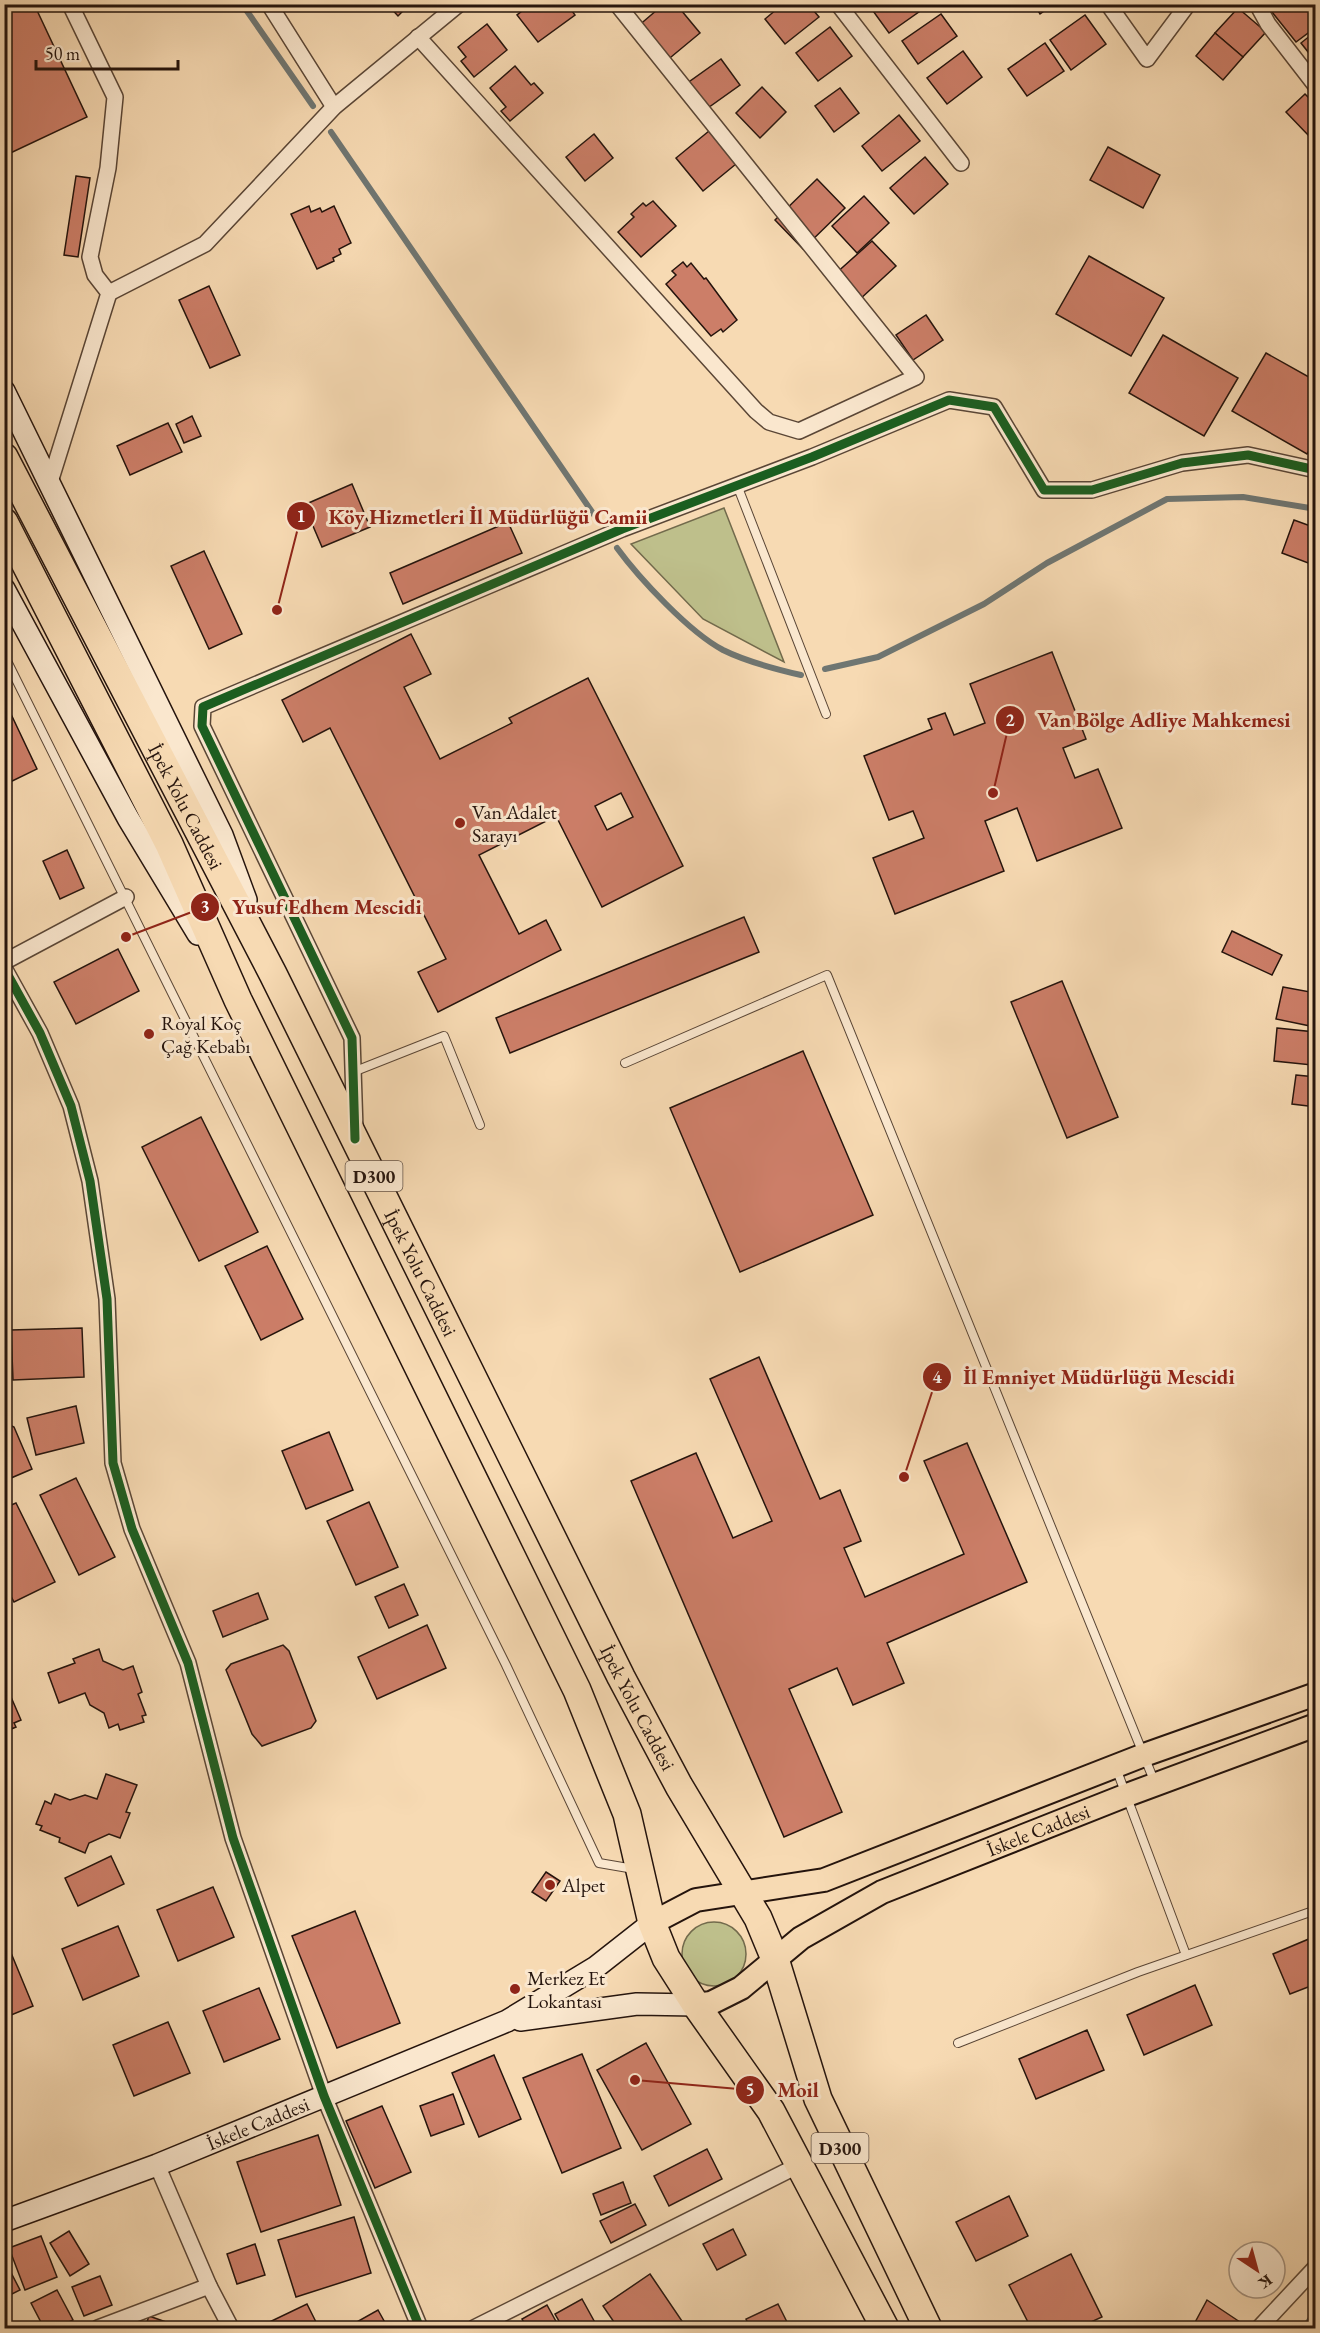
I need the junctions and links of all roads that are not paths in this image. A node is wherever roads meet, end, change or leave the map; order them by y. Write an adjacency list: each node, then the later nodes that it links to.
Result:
1 (70, 4): 13 (street)
2 (269, 4): 11 (street)
3 (459, 4): 9 (street)
4 (617, 4): 9 (street)
5 (838, 4): 12 (street)
6 (1108, 4): 7 (street)
7 (1188, 4)
8 (1257, 4): 10 (street)
9 (418, 38): 11 (street)
10 (1316, 86)
11 (334, 107): 13 (street)
12 (961, 163)
13 (109, 292): 17 (street)
14 (4, 391): 17 (street)
15 (4, 457): 26 (highway, İpek Yolu Caddesi / D300)
16 (1316, 470): 18 (street)
17 (50, 482): 26 (street)
18 (737, 485): 22 (lane); 29 (street)
19 (4, 522): 27 (highway, İpek Yolu Caddesi / D300)
20 (4, 589): 27 (street)
21 (4, 655): 23 (lane)
22 (826, 714)
23 (126, 897): 24 (street); 38 (lane)
24 (4, 962)
25 (4, 968): 47 (street)
26 (273, 974): 31 (highway, İpek Yolu Caddesi / D300)
27 (238, 1000): 38 (highway, İpek Yolu Caddesi / D300)
28 (625, 1063): 34 (lane)
29 (353, 1072): 30 (lane); 31 (street)
30 (480, 1125)
31 (355, 1139): 39 (highway, İpek Yolu Caddesi / D300)
32 (1316, 1694): 34 (main road)
33 (1316, 1725): 36 (main road, İskele Caddesi)
34 (1144, 1755): 35 (main road); 36 (lane)
35 (1115, 1766): 37 (lane); 39 (main road)
36 (1155, 1784): 37 (main road, İskele Caddesi)
37 (1127, 1795): 42 (lane); 43 (main road, İskele Caddesi)
38 (642, 1870): 41 (highway, İpek Yolu Caddesi / D300)
39 (742, 1894): 41 (main road); 43 (highway)
40 (1316, 1910): 42 (lane)
41 (652, 1923): 44 (highway); 45 (street)
42 (1186, 1955): 46 (lane)
43 (775, 1959): 44 (main road); 58 (highway, D300)
44 (696, 2005): 45 (street); 48 (highway, D300)
45 (507, 2021): 47 (street, İskele Caddesi)
46 (958, 2043)
47 (324, 2096): 49 (street, İskele Caddesi); 55 (street)
48 (801, 2164): 56 (street); 57 (highway, D300)
49 (157, 2165): 50 (street, İskele Caddesi); 52 (street)
50 (4, 2221)
51 (1316, 2267): 59 (street)
52 (209, 2286): 53 (street); 54 (street)
53 (98, 2328)
54 (231, 2328)
55 (420, 2328)
56 (474, 2328)
57 (885, 2328)
58 (928, 2328)
59 (1259, 2328)

